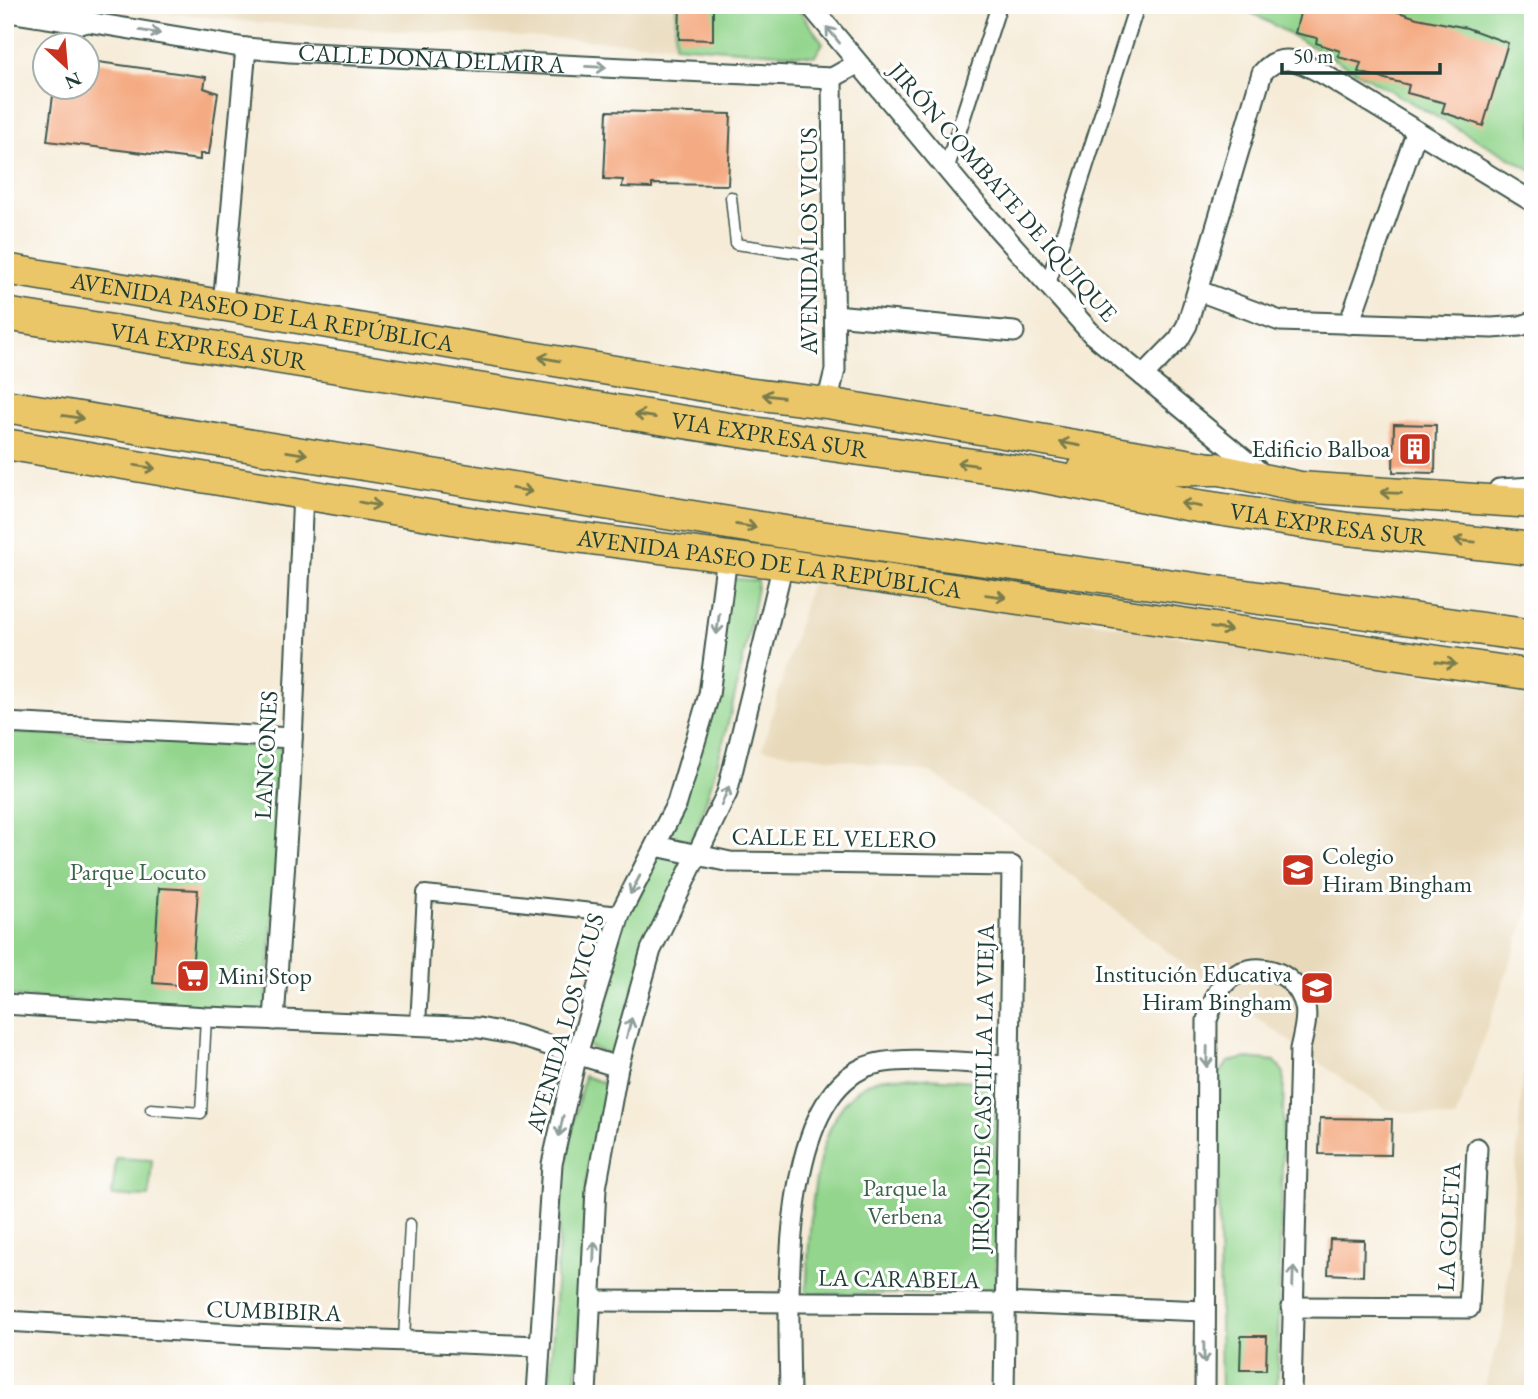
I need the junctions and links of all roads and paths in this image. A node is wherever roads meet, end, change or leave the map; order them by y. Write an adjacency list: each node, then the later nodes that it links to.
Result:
1 (810, 5): 7 (street, JIRÓN COMBATE DE IQUIQUE, one-way to 1)
2 (999, 5): 10 (street)
3 (1137, 5): 15 (street)
4 (5, 9): 5 (street, CALLE DOÑA DELMIRA)
5 (83, 13): 6 (street, CALLE DOÑA DELMIRA, one-way to 6)
6 (246, 48): 8 (street, CALLE DOÑA DELMIRA, one-way to 8); 17 (street)
7 (857, 64): 8 (street); 10 (street, JIRÓN COMBATE DE IQUIQUE)
8 (832, 78): 13 (street, AVENIDA LOS VICUS)
9 (1416, 133): 12 (street); 16 (street); 21 (street)
10 (946, 170): 15 (street, JIRÓN COMBATE DE IQUIQUE)
11 (731, 197): 13 (lane)
12 (1533, 202)
13 (834, 258): 19 (street, AVENIDA LOS VICUS)
14 (5, 269): 17 (main road, AVENIDA PASEO DE LA REPÚBLICA)
15 (1047, 287): 23 (street, JIRÓN COMBATE DE IQUIQUE)
16 (1199, 291): 21 (street); 23 (street)
17 (223, 305): 24 (main road, AVENIDA PASEO DE LA REPÚBLICA, one-way to 17)
18 (5, 314): 28 (highway, VIA EXPRESA SUR, one-way to 18)
19 (835, 315): 22 (street); 24 (street, AVENIDA LOS VICUS)
20 (1533, 322): 21 (street)
21 (1349, 324)
22 (1014, 332)
23 (1143, 376): 29 (street, JIRÓN COMBATE DE IQUIQUE)
24 (827, 403): 27 (main road, AVENIDA PASEO DE LA REPÚBLICA, one-way to 24)
25 (5, 407): 37 (highway, one-way to 37)
26 (5, 444): 31 (main road, AVENIDA PASEO DE LA REPÚBLICA, one-way to 31)
27 (1216, 469): 28 (highway); 29 (main road, AVENIDA PASEO DE LA REPÚBLICA)
28 (1014, 471): 34 (highway, VIA EXPRESA SUR, one-way to 28)
29 (1269, 480): 32 (main road, AVENIDA PASEO DE LA REPÚBLICA, one-way to 29)
30 (1533, 487): 32 (street, AVENIDA PASEO DE LA REPÚBLICA)
31 (303, 493): 35 (main road, AVENIDA PASEO DE LA REPÚBLICA, one-way to 35); 40 (street, LANCONES)
32 (1432, 495): 33 (main road, AVENIDA PASEO DE LA REPÚBLICA)
33 (1533, 503)
34 (1533, 549)
35 (727, 557): 36 (main road, AVENIDA PASEO DE LA REPÚBLICA); 41 (street, AVENIDA LOS VICUS, one-way to 41)
36 (783, 564): 38 (main road, AVENIDA PASEO DE LA REPÚBLICA, one-way to 38); 42 (street, one-way to 36)
37 (1533, 636)
38 (1533, 675)
39 (5, 723): 40 (street)
40 (292, 738): 47 (street, LANCONES)
41 (656, 846): 42 (street, CALLE EL VELERO); 44 (street, AVENIDA LOS VICUS, one-way to 44)
42 (697, 855): 43 (street, CALLE EL VELERO); 51 (street, one-way to 42)
43 (1012, 866): 50 (street, JIRÓN DE CASTILLA LA VIEJA)
44 (620, 914): 48 (street); 49 (street, AVENIDA LOS VICUS)
45 (5, 1004): 46 (street)
46 (206, 1017): 47 (street); 52 (lane)
47 (274, 1020): 48 (street)
48 (418, 1025): 49 (street)
49 (577, 1054): 51 (street); 62 (street, AVENIDA LOS VICUS, one-way to 62)
50 (1007, 1065): 56 (street); 57 (street, JIRÓN DE CASTILLA LA VIEJA)
51 (618, 1068): 55 (street, one-way to 51)
52 (151, 1109)
53 (1477, 1148): 58 (street, LA GOLETA)
54 (410, 1224): 61 (lane)
55 (592, 1301): 56 (street, LA CARABELA); 64 (street)
56 (789, 1301): 57 (street, LA CARABELA); 65 (street)
57 (1004, 1303): 59 (street, LA CARABELA); 66 (street, JIRÓN DE CASTILLA LA VIEJA)
58 (1293, 1307): 59 (street, one-way to 59); 68 (street)
59 (1204, 1311): 67 (street, one-way to 67)
60 (5, 1321): 61 (street, CUMBIBIRA)
61 (404, 1340): 62 (street, CUMBIBIRA)
62 (540, 1346): 63 (street, AVENIDA LOS VICUS)
63 (537, 1394)
64 (586, 1394)
65 (789, 1394)
66 (1004, 1394)
67 (1205, 1394)
68 (1291, 1394)

